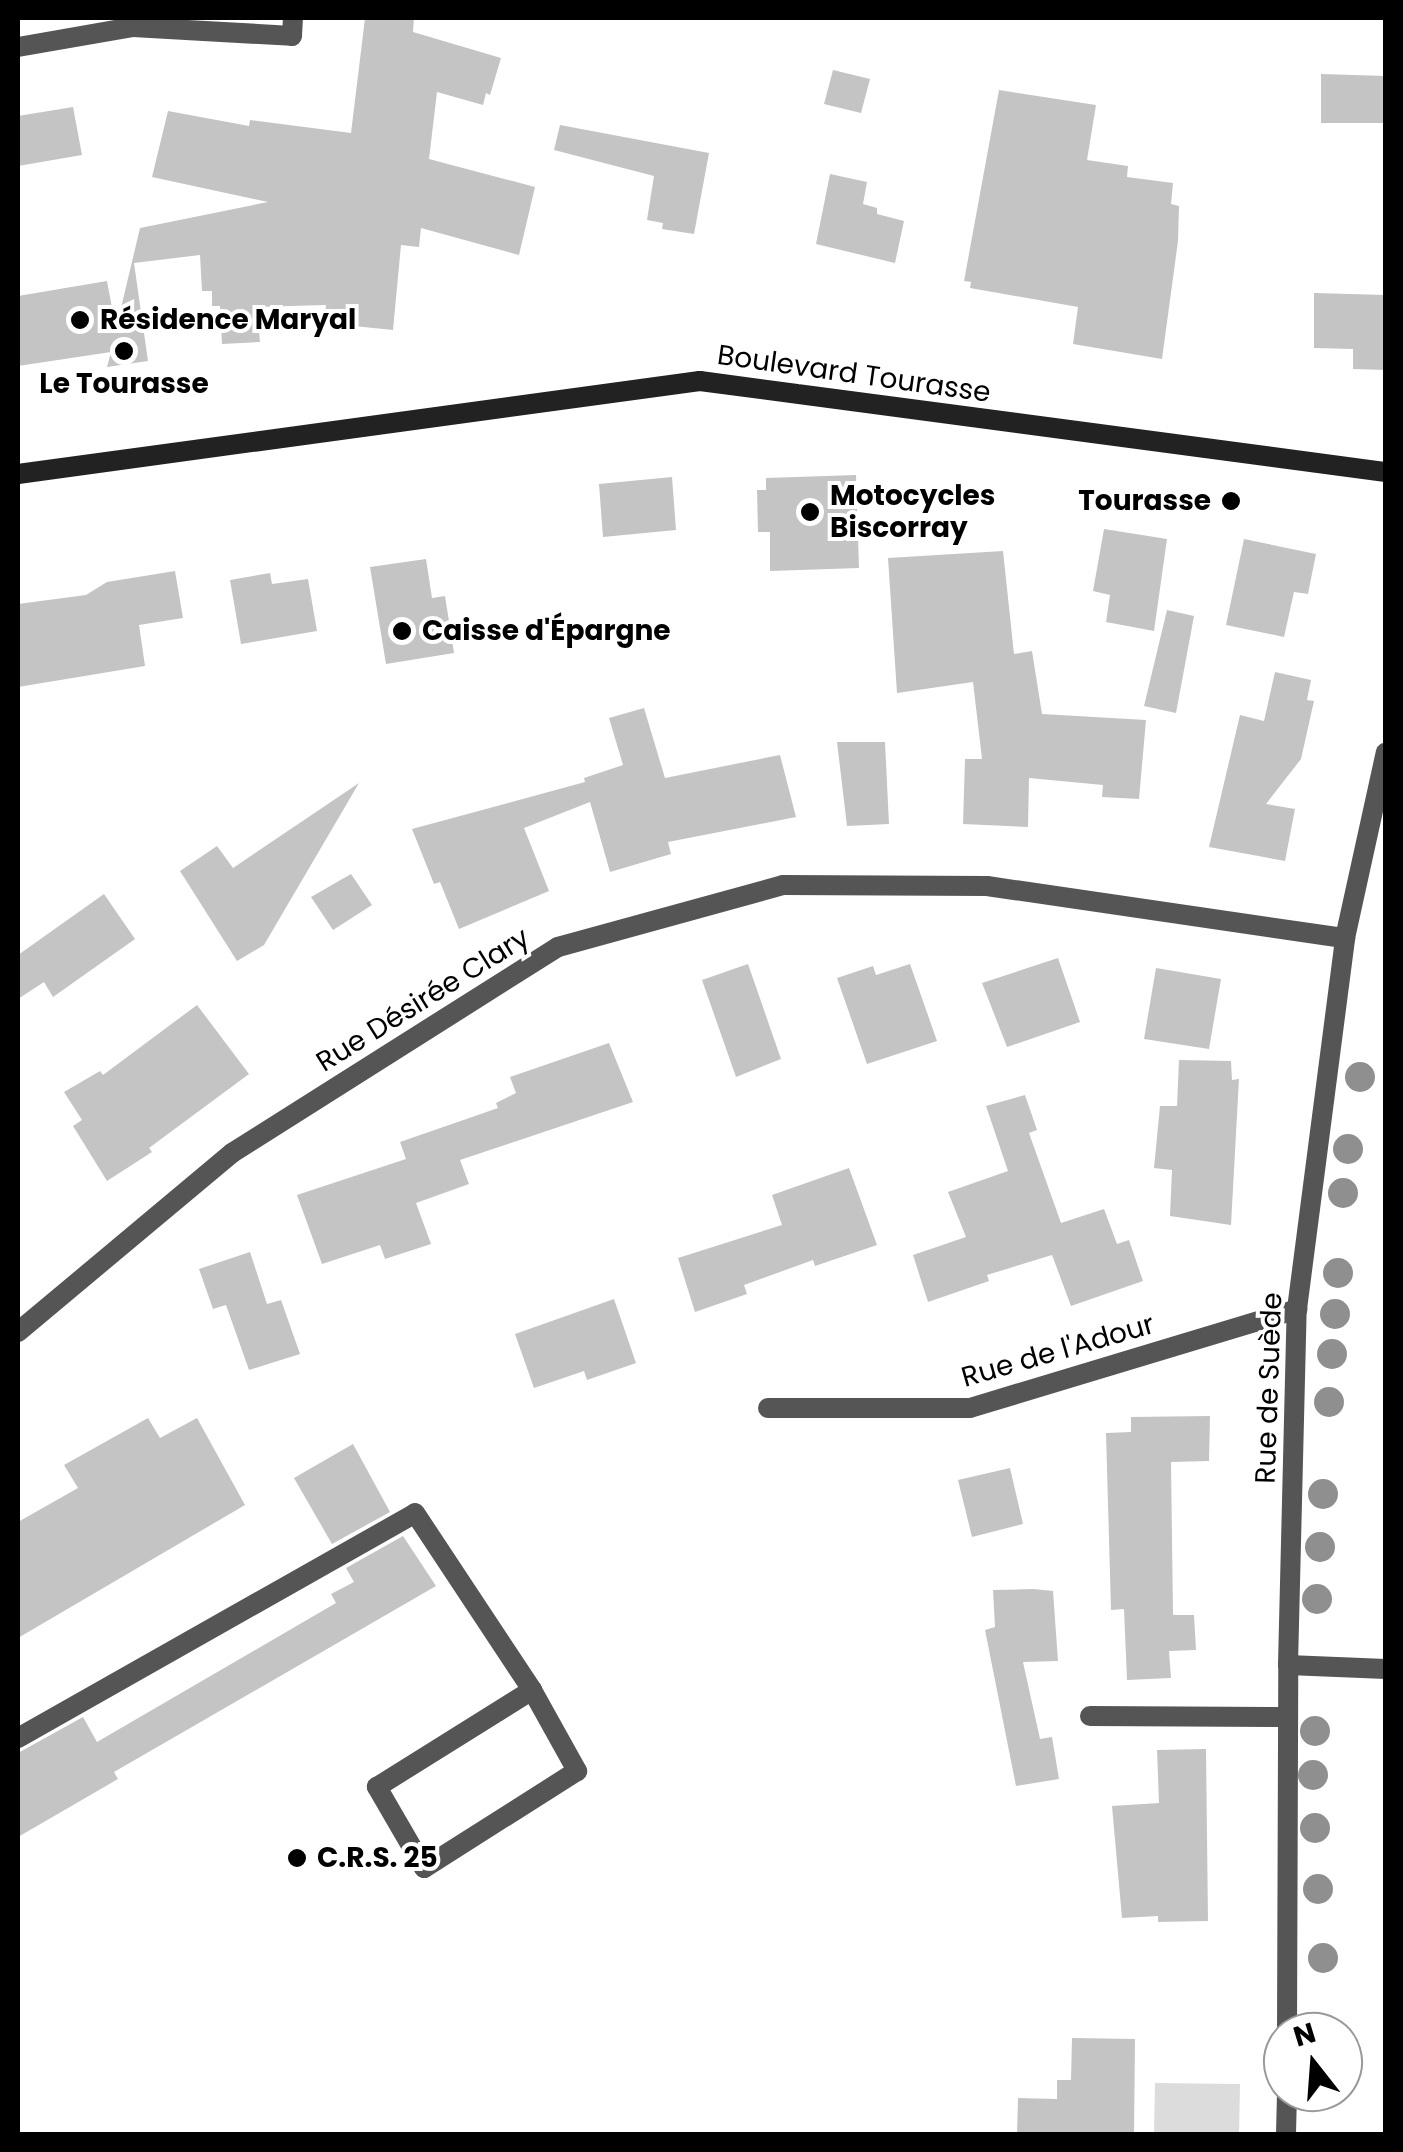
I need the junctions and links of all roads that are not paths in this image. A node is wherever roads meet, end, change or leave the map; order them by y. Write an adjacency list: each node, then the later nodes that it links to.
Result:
1 (293, 26): 2 (street)
2 (18, 48)
3 (1386, 472): 4 (main road, Boulevard Tourasse)
4 (18, 474)
5 (1386, 752): 6 (street, Rue de Suède)
6 (1346, 938): 7 (street, Rue de Suède); 8 (street, Rue Désirée Clary)
7 (1297, 1309): 9 (street, Rue de l'Adour); 10 (street, Rue de Suède)
8 (18, 1332)
9 (768, 1408)
10 (1288, 1664): 11 (street); 14 (street, Rue de Suède)
11 (1386, 1669)
12 (532, 1690): 12 (street); 15 (street)
13 (1090, 1716): 14 (street)
14 (1288, 1717): 16 (street, Rue de Suède)
15 (18, 1738)
16 (1287, 2012)

